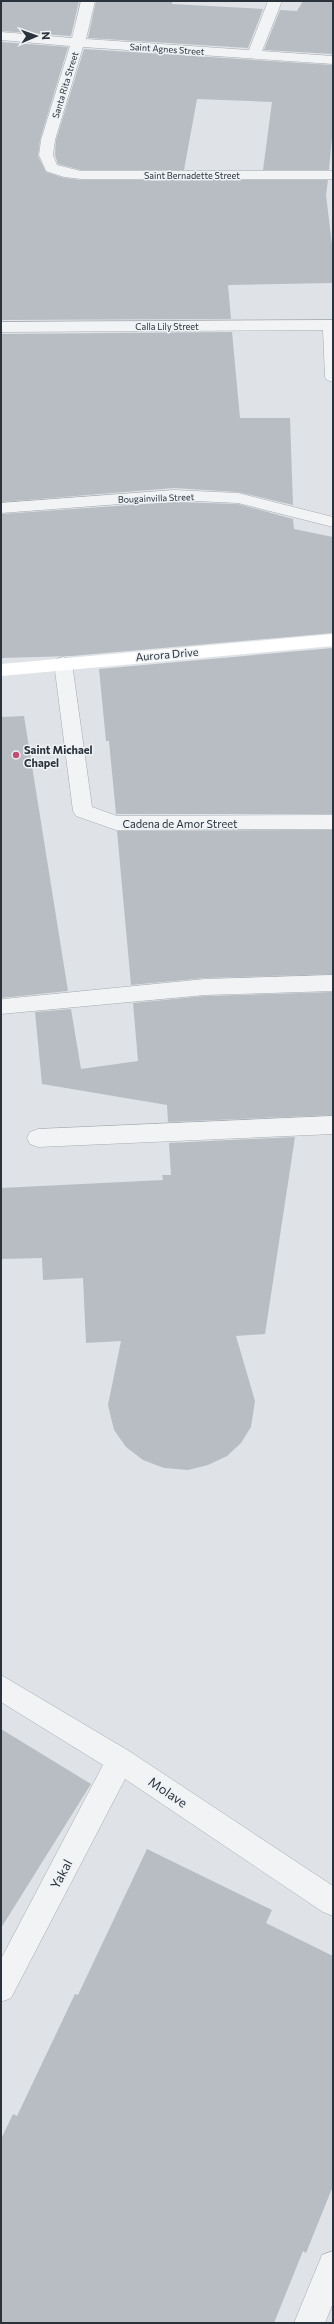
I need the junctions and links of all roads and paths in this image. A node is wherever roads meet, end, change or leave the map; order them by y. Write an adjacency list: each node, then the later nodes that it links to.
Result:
1 (88, 1): 4 (street, Santa Rita Street)
2 (275, 1): 5 (street)
3 (1, 36): 4 (street, Saint Agnes Street)
4 (78, 43): 5 (street, Saint Agnes Street); 7 (street, Santa Rita Street)
5 (254, 54): 6 (street, Saint Agnes Street)
6 (333, 60)
7 (51, 168): 8 (street, Saint Bernadette Street)
8 (333, 175)
9 (332, 325): 10 (street, Calla Lily Street); 11 (street)
10 (1, 327)
11 (333, 378)
12 (1, 508): 13 (street, Bougainvilla Street)
13 (333, 522)
14 (333, 640): 15 (street, Aurora Drive)
15 (63, 663): 16 (street, Aurora Drive); 17 (street, Cadena de Amor Street)
16 (1, 670)
17 (333, 822)
18 (333, 983): 19 (street)
19 (3, 1007)
20 (333, 1125): 21 (street)
21 (38, 1138)
22 (1, 1687): 23 (street, Molave)
23 (120, 1760): 24 (street, Molave); 25 (street, Yakal)
24 (333, 1902)
25 (1, 1988)
26 (333, 2266): 27 (street)
27 (309, 2323)

